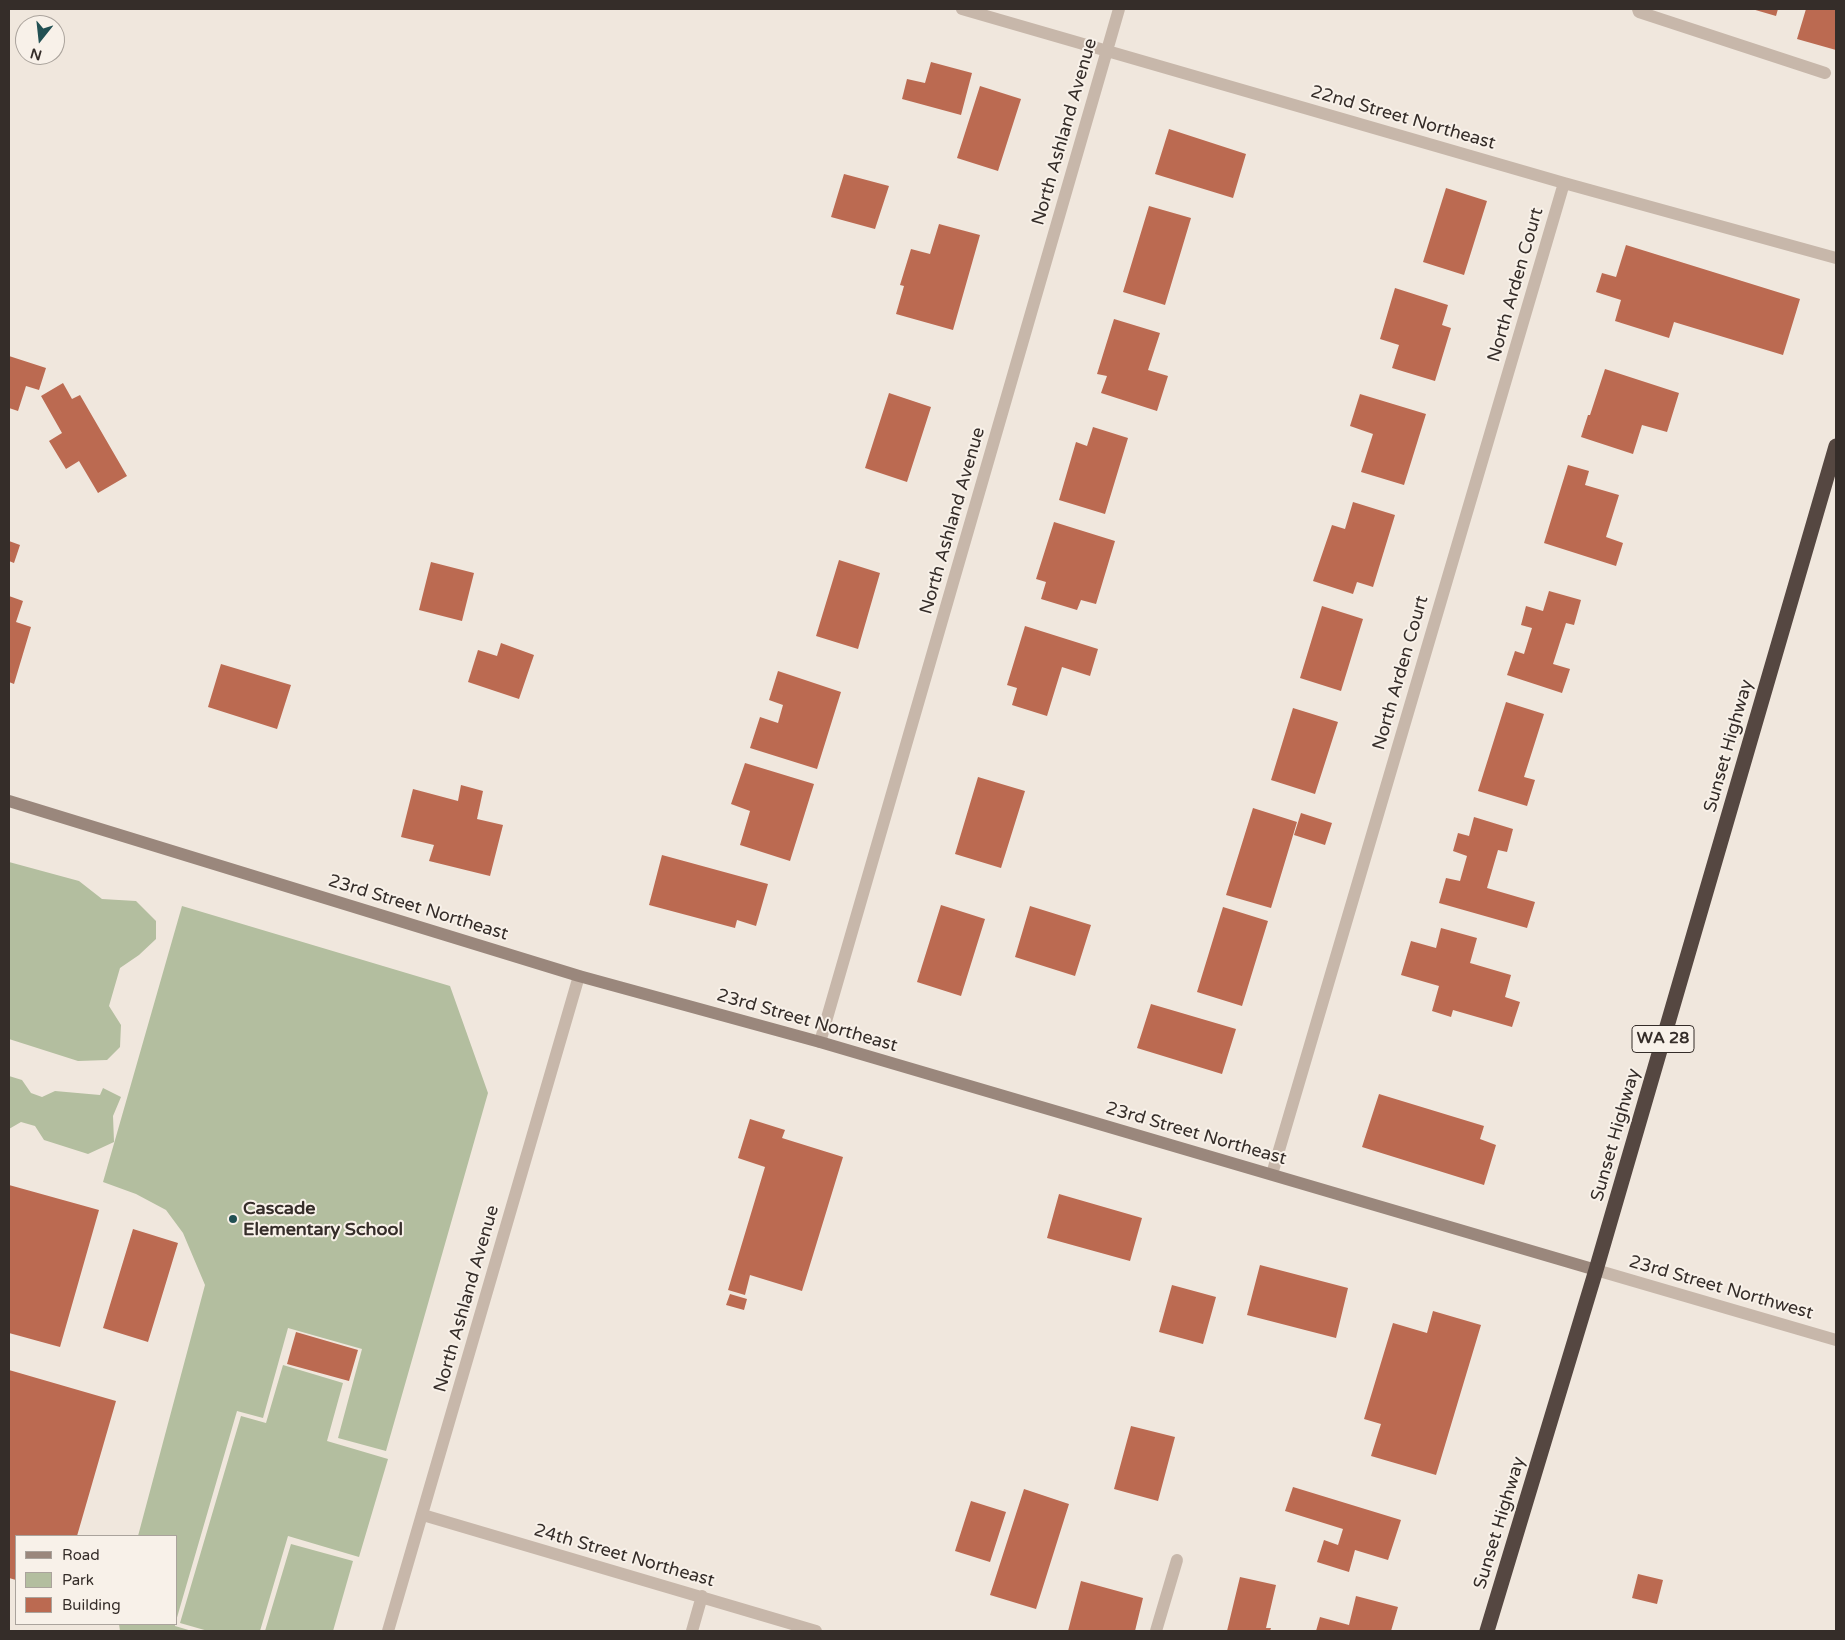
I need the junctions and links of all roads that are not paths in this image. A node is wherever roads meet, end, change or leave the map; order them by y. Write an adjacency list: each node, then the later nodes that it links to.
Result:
1 (962, 9): 4 (street, 22nd Street Northeast)
2 (1119, 9): 4 (street, North Ashland Avenue)
3 (1638, 9): 5 (street)
4 (1107, 50): 6 (street, 22nd Street Northeast); 11 (street, North Ashland Avenue)
5 (1825, 73)
6 (1564, 183): 7 (street, 22nd Street Northeast); 12 (street, North Arden Court)
7 (1836, 258)
8 (1836, 446): 13 (highway, Sunset Highway / WA 28)
9 (9, 801): 10 (street, 23rd Street Northeast)
10 (579, 976): 11 (street, 23rd Street Northeast); 15 (street, North Ashland Avenue)
11 (820, 1042): 12 (street, 23rd Street Northeast)
12 (1272, 1174): 13 (street, 23rd Street Northeast)
13 (1596, 1270): 14 (street, 23rd Street Northwest); 22 (highway, Sunset Highway / WA 28)
14 (1836, 1340)
15 (423, 1515): 17 (street, 24th Street Northeast); 18 (street, North Ashland Avenue)
16 (1176, 1560): 21 (street)
17 (702, 1596): 19 (street); 20 (street, 24th Street Northeast)
18 (388, 1631)
19 (692, 1631)
20 (816, 1631)
21 (1156, 1631)
22 (1487, 1631)

